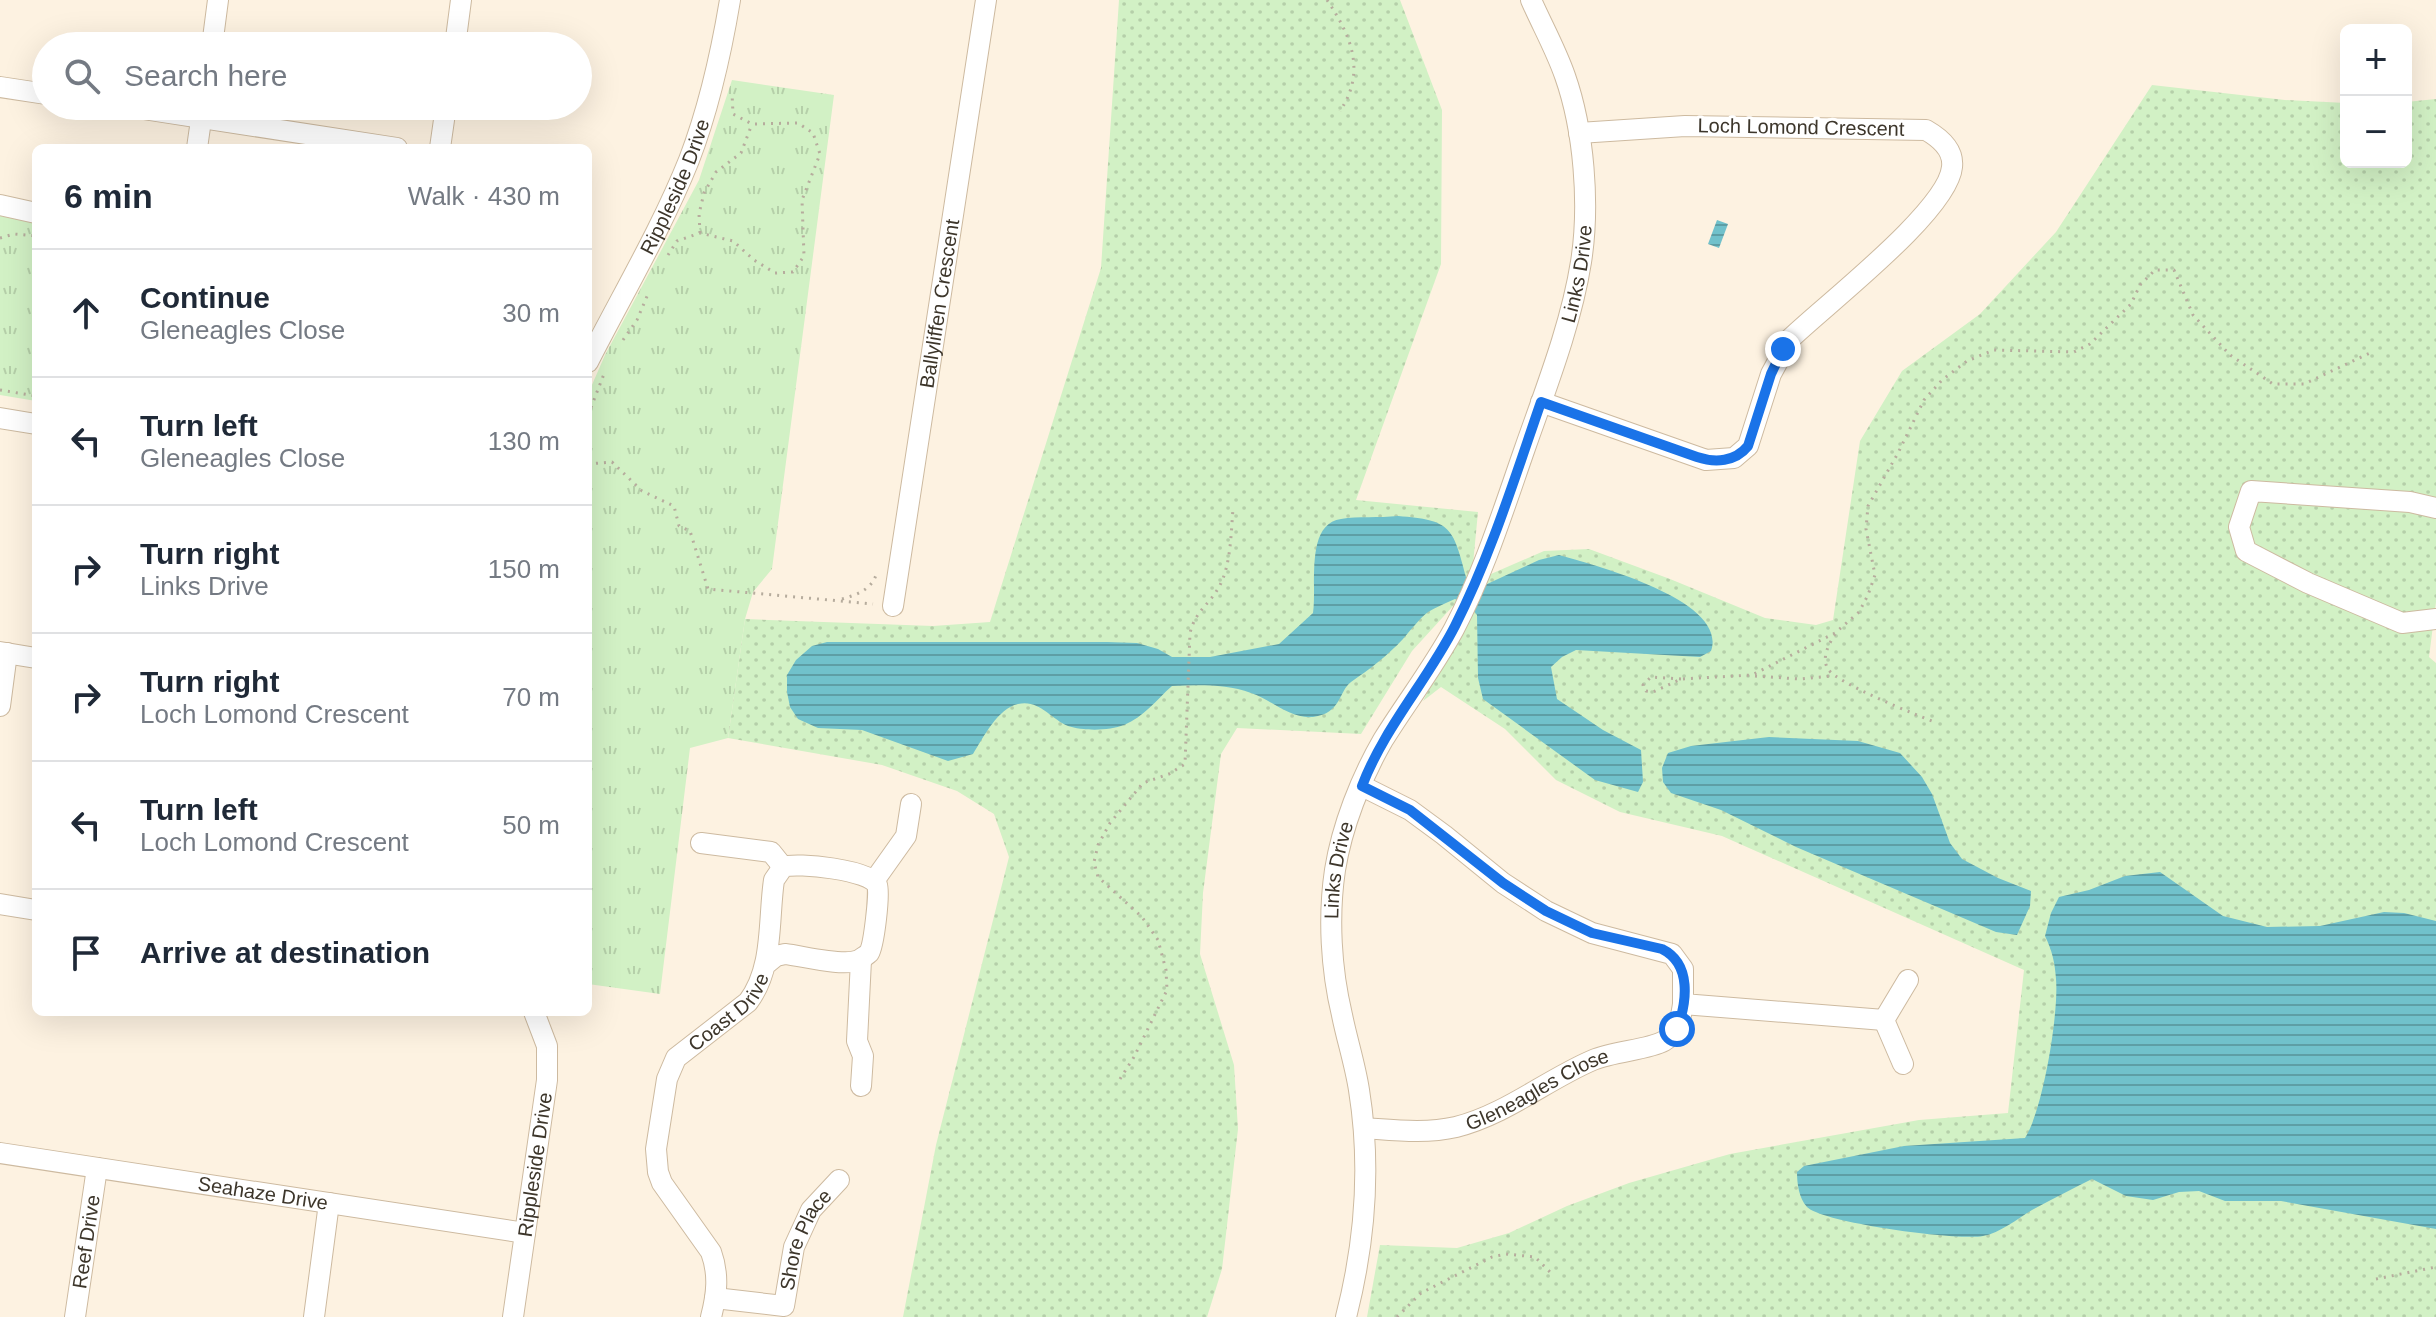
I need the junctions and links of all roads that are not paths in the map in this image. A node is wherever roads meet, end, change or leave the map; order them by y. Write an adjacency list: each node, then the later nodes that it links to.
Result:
1 (218, 0): 6 (street)
2 (461, 0): 7 (street)
3 (730, 0): 19 (street, Rippleside Drive)
4 (986, 0): 24 (street, Ballyliffen Crescent)
5 (1531, 0): 13 (street, Links Drive)
6 (214, 32)
7 (457, 32)
8 (0, 87): 9 (street)
9 (32, 92)
10 (201, 120): 14 (street)
11 (245, 120): 15 (street)
12 (444, 120): 16 (street)
13 (1579, 133): 20 (street, Links Drive); 20 (street, Loch Lomond Crescent)
14 (198, 144)
15 (375, 144)
16 (441, 144)
17 (0, 205): 18 (street)
18 (32, 212)
19 (595, 354)
20 (1541, 402): 29 (street, Links Drive)
21 (0, 418): 22 (street)
22 (32, 423)
23 (2436, 508): 25 (street)
24 (893, 606)
25 (2436, 619)
26 (4, 653): 27 (street); 28 (street)
27 (32, 657)
28 (0, 706)
29 (1362, 786): 39 (street); 44 (street, Links Drive)
30 (911, 804): 33 (street)
31 (701, 843): 32 (street)
32 (783, 867): 33 (street); 37 (street, Coast Drive)
33 (874, 881): 36 (street)
34 (0, 904): 35 (street)
35 (32, 909)
36 (861, 960): 37 (street, Coast Drive); 43 (street)
37 (765, 965): 50 (street, Coast Drive)
38 (1908, 980): 41 (street)
39 (1683, 1004): 41 (street); 44 (street, Gleneagles Close)
40 (536, 1016): 49 (street, Rippleside Drive)
41 (1884, 1020): 42 (street)
42 (1903, 1064)
43 (861, 1086)
44 (1364, 1128): 55 (street, Links Drive)
45 (0, 1153): 46 (street, Seahaze Drive)
46 (97, 1168): 48 (street, Seahaze Drive); 52 (street, Reef Drive)
47 (839, 1180): 51 (street, Shore Place)
48 (329, 1203): 49 (street, Seahaze Drive); 53 (street)
49 (525, 1233): 54 (street, Rippleside Drive)
50 (713, 1308): 51 (street, Shore Place)
51 (783, 1312)
52 (75, 1317)
53 (314, 1317)
54 (513, 1317)
55 (1346, 1317)

